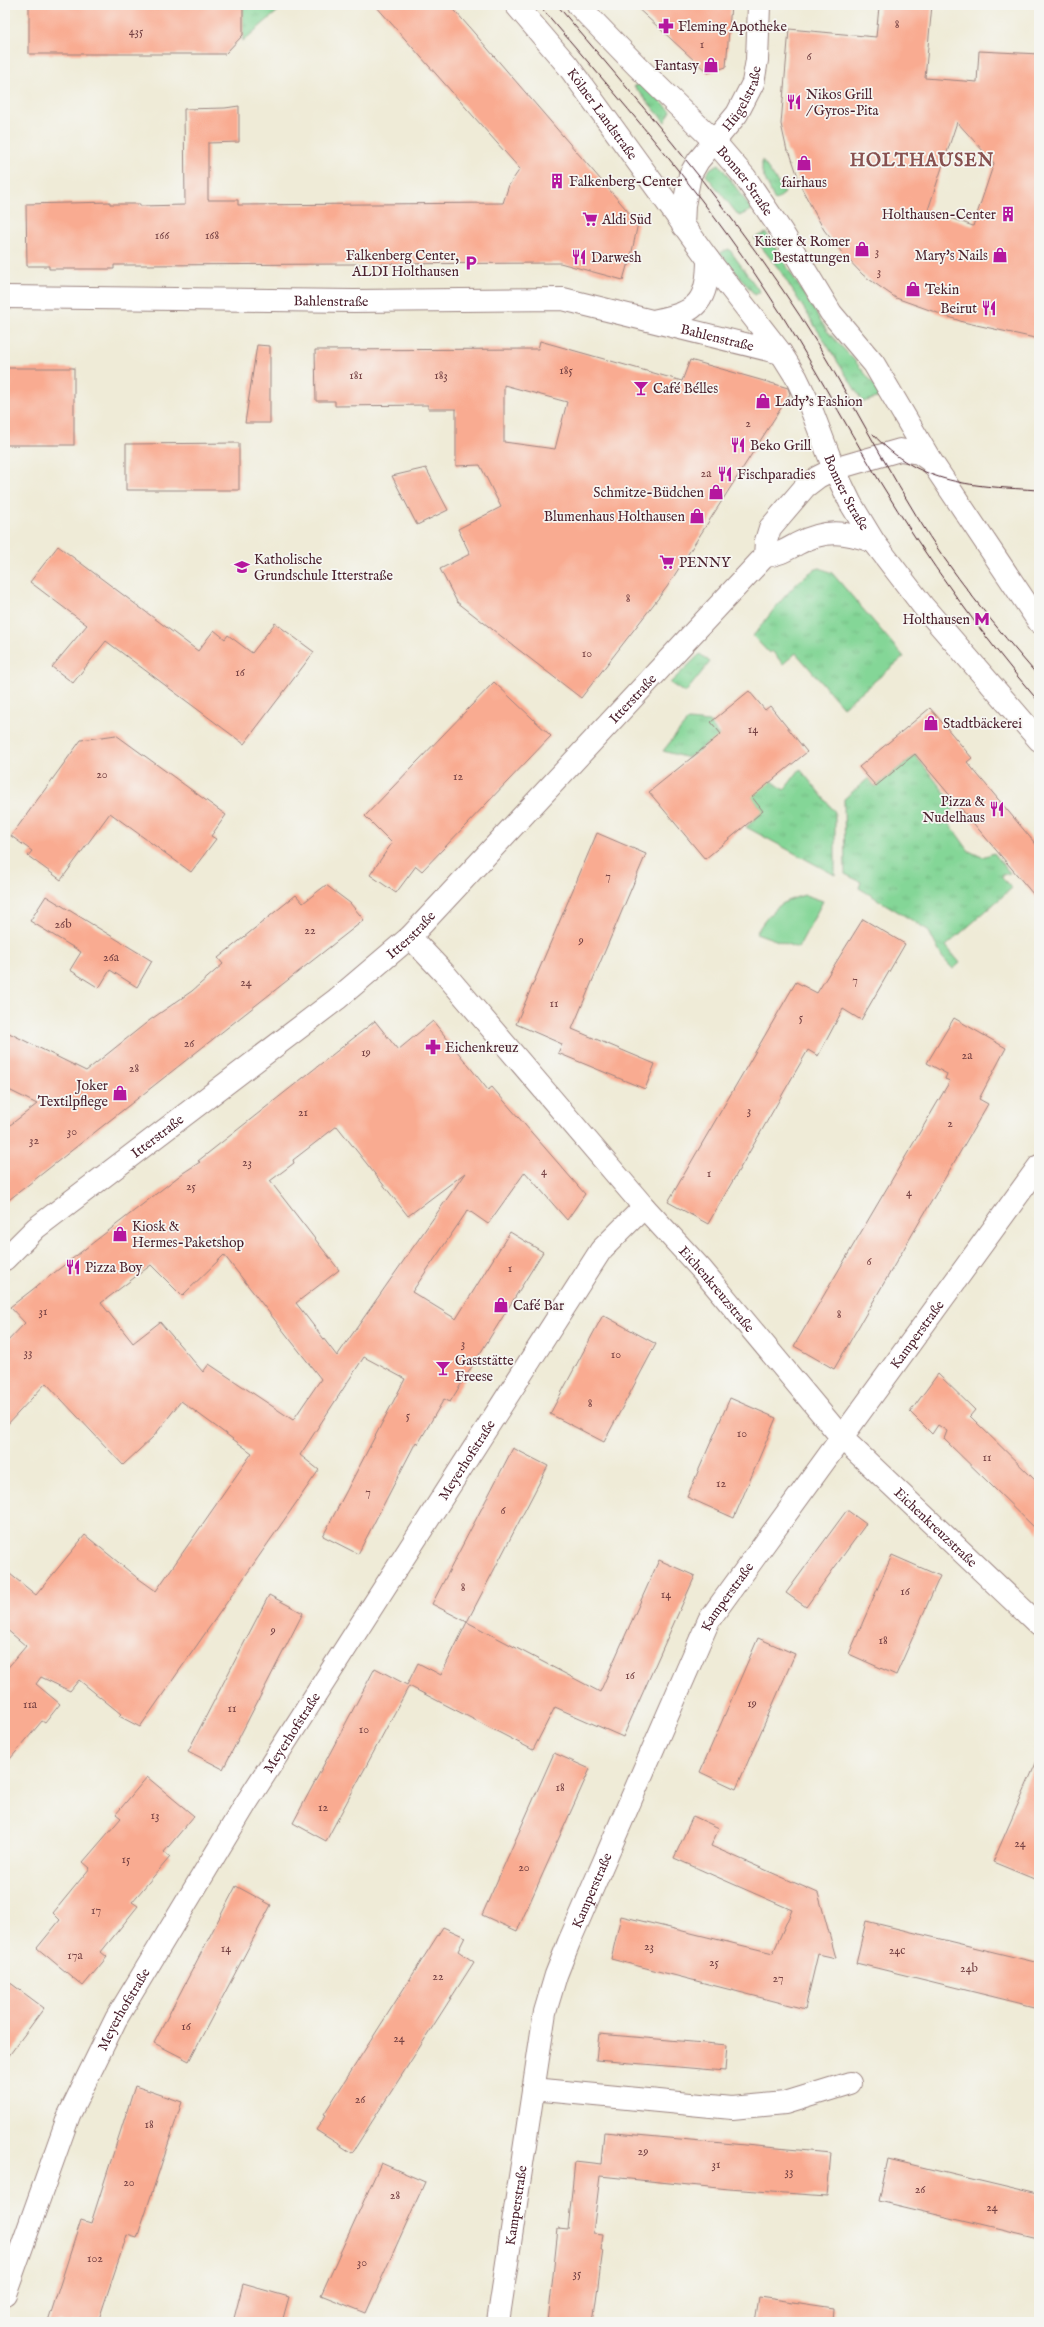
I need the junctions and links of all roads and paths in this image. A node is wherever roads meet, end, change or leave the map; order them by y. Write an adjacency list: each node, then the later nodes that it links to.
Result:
1 (516, 5): 5 (street, Kölner Landstraße)
2 (578, 5): 4 (street)
3 (759, 5): 4 (street, Hügelstraße)
4 (714, 141): 5 (street, Hügelstraße); 10 (street, Bonner Straße)
5 (683, 226): 6 (street, Bonner Straße)
6 (708, 259): 8 (street, Bahlenstraße); 9 (street, Bonner Straße)
7 (5, 298): 8 (street, Bahlenstraße)
8 (654, 321): 9 (street, Bahlenstraße)
9 (781, 353): 11 (street, Bonner Straße)
10 (931, 461): 11 (street); 14 (street, Bonner Straße)
11 (834, 469): 12 (street, Bonner Straße); 13 (street)
12 (874, 542): 13 (street); 15 (street, Bonner Straße)
13 (765, 556): 16 (street, Itterstraße)
14 (1039, 622)
15 (1039, 740)
16 (410, 938): 18 (street, Eichenkreuzstraße); 19 (street, Itterstraße)
17 (1039, 1166): 20 (street, Kamperstraße)
18 (644, 1207): 20 (street, Eichenkreuzstraße); 24 (street, Meyerhofstraße)
19 (5, 1259)
20 (842, 1438): 21 (street, Eichenkreuzstraße); 23 (street, Kamperstraße)
21 (1039, 1625)
22 (850, 2083): 23 (street)
23 (533, 2089): 25 (street, Kamperstraße)
24 (5, 2294)
25 (498, 2322)

